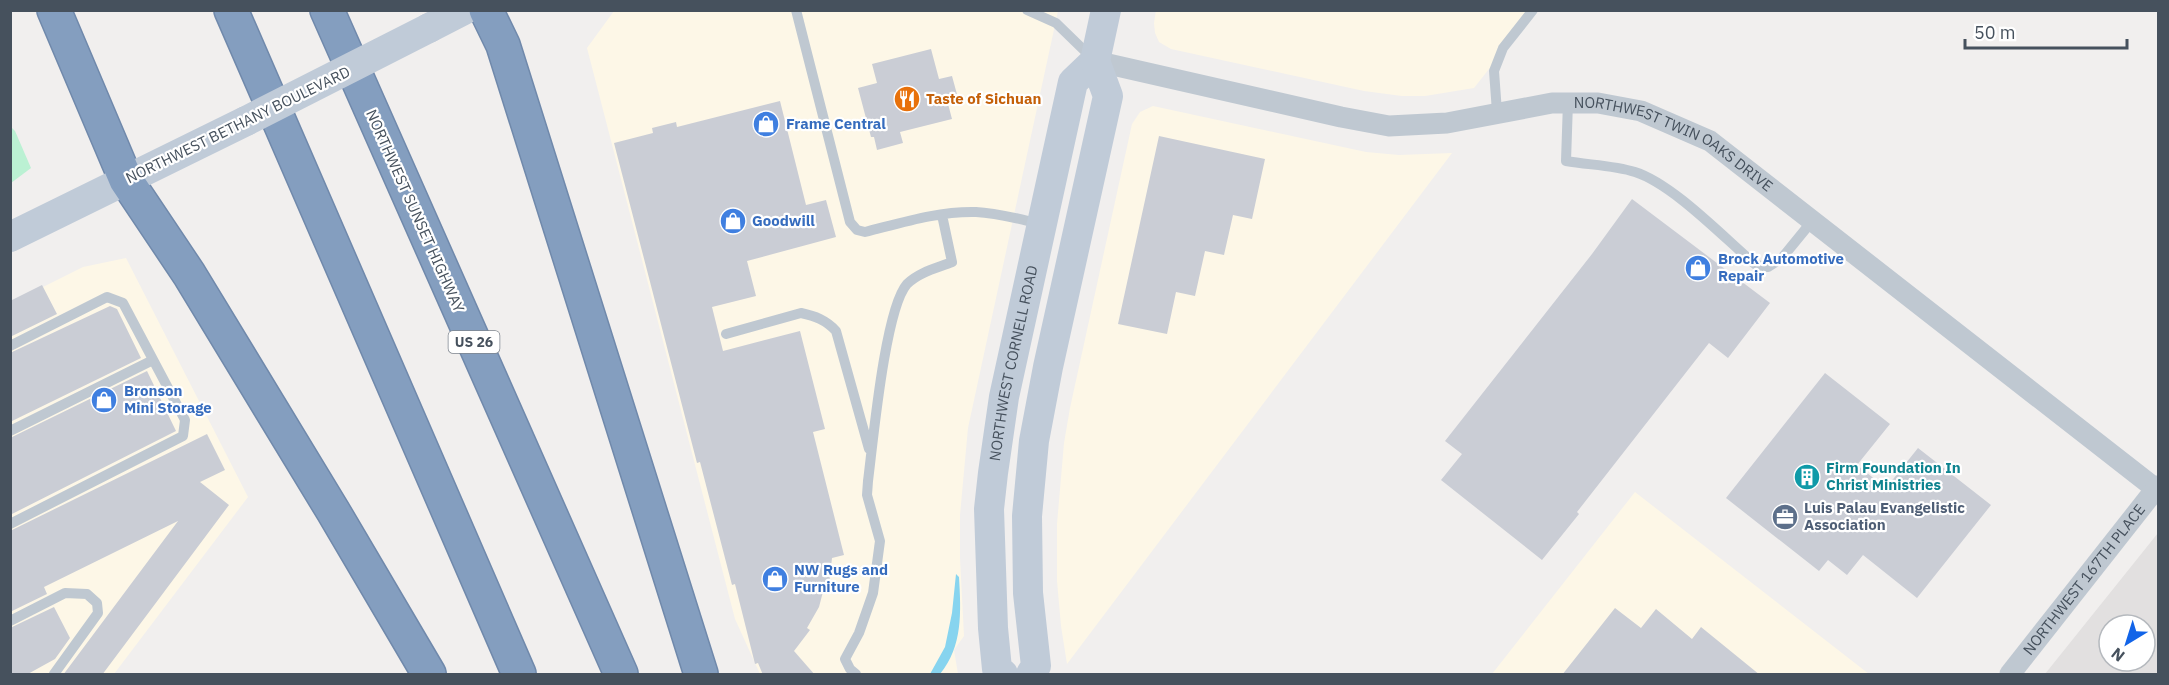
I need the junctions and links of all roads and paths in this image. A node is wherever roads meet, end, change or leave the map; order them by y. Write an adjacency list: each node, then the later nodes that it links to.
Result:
1 (54, 10): 13 (highway)
2 (231, 10): 28 (highway)
3 (327, 10): 29 (highway, NORTHWEST SUNSET HIGHWAY / US 26)
4 (464, 10): 13 (main road, NORTHWEST BETHANY BOULEVARD, bridge)
5 (486, 10): 30 (highway)
6 (796, 10): 14 (lane)
7 (1027, 10): 10 (lane)
8 (1106, 10): 10 (main road)
9 (1533, 10): 12 (lane)
10 (1095, 61): 12 (street, NORTHWEST TWIN OAKS DRIVE); 16 (main road, NORTHWEST CORNELL ROAD); 33 (main road)
11 (1568, 102): 12 (street, NORTHWEST TWIN OAKS DRIVE); 15 (street, NORTHWEST TWIN OAKS DRIVE); 15 (lane)
12 (1497, 112)
13 (126, 180): 17 (main road, NORTHWEST BETHANY BOULEVARD); 27 (highway)
14 (942, 215): 16 (lane); 22 (lane)
15 (1813, 220): 23 (street, NORTHWEST TWIN OAKS DRIVE)
16 (1041, 224): 32 (main road, NORTHWEST CORNELL ROAD)
17 (10, 237)
18 (726, 334): 22 (lane)
19 (10, 346): 20 (lane)
20 (153, 360): 21 (lane); 24 (lane)
21 (10, 431)
22 (871, 456): 31 (lane)
23 (2157, 488): 34 (street, NORTHWEST 167TH PLACE)
24 (10, 524)
25 (10, 621): 26 (lane)
26 (54, 675)
27 (429, 675)
28 (519, 675)
29 (621, 675)
30 (701, 675)
31 (856, 675)
32 (1003, 675)
33 (1031, 675)
34 (2010, 675)

